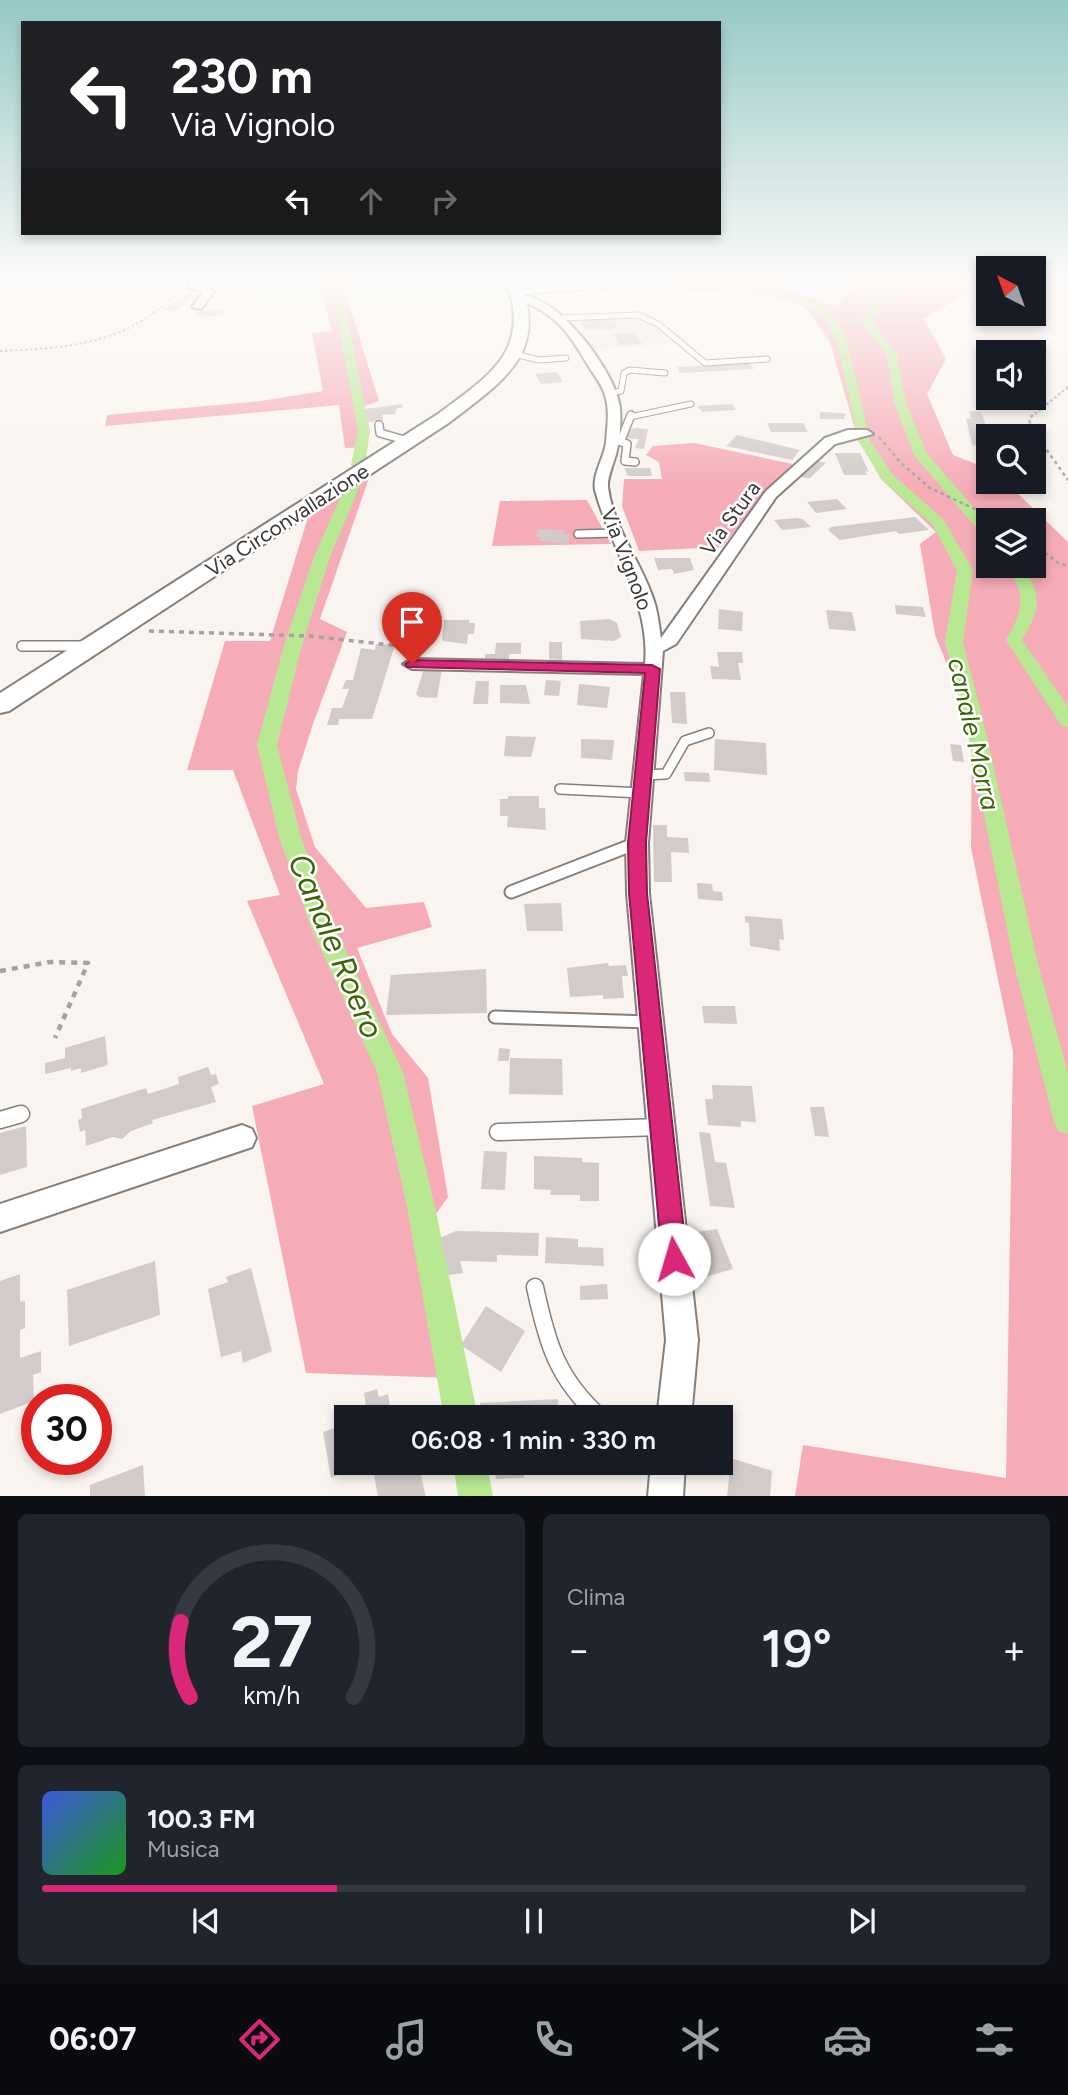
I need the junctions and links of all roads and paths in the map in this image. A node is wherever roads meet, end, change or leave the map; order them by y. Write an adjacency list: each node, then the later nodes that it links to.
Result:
1 (515, 351): 4 (main road, Via Circonvallazione)
2 (585, 351): 9 (street)
3 (689, 351): 6 (lane)
4 (514, 354): 5 (lane); 14 (main road, Via Circonvallazione)
5 (566, 358)
6 (767, 359)
7 (665, 373): 9 (lane)
8 (1068, 387): 16 (path)
9 (611, 393): 13 (street, Via Vignolo)
10 (691, 404): 13 (lane)
11 (379, 425): 14 (lane)
12 (862, 434): 17 (path); 25 (street, Via Stura)
13 (617, 440): 15 (lane); 18 (street, Via Vignolo)
14 (408, 441): 22 (main road, Via Circonvallazione)
15 (635, 462)
16 (1068, 480)
17 (977, 508)
18 (615, 533): 19 (lane); 25 (street, Via Vignolo)
19 (578, 534)
20 (1046, 554): 21 (path)
21 (1068, 566)
22 (112, 632): 24 (main road, Via Circonvallazione); 27 (path)
23 (22, 646): 24 (lane)
24 (90, 646): 29 (main road, Via Circonvallazione)
25 (655, 649): 28 (street, Via Vignolo)
26 (412, 664): 27 (street)
27 (456, 665): 28 (street)
28 (652, 669): 31 (street, Via Vignolo)
29 (0, 705)
30 (709, 733): 31 (lane)
31 (642, 784): 32 (lane); 33 (street, Via Vignolo)
32 (561, 789)
33 (637, 843): 34 (lane); 37 (street, Via Vignolo)
34 (511, 892)
35 (0, 971): 38 (path)
36 (495, 1017): 37 (lane)
37 (651, 1022): 41 (street, Via Vignolo)
38 (55, 1038)
39 (21, 1114): 40 (lane)
40 (0, 1121)
41 (661, 1126): 42 (lane); 47 (street, Via Vignolo)
42 (498, 1132)
43 (242, 1138): 44 (street)
44 (0, 1218)
45 (535, 1287): 46 (lane)
46 (585, 1405)
47 (675, 1405)
48 (667, 1475): 49 (street)
49 (665, 1496)

